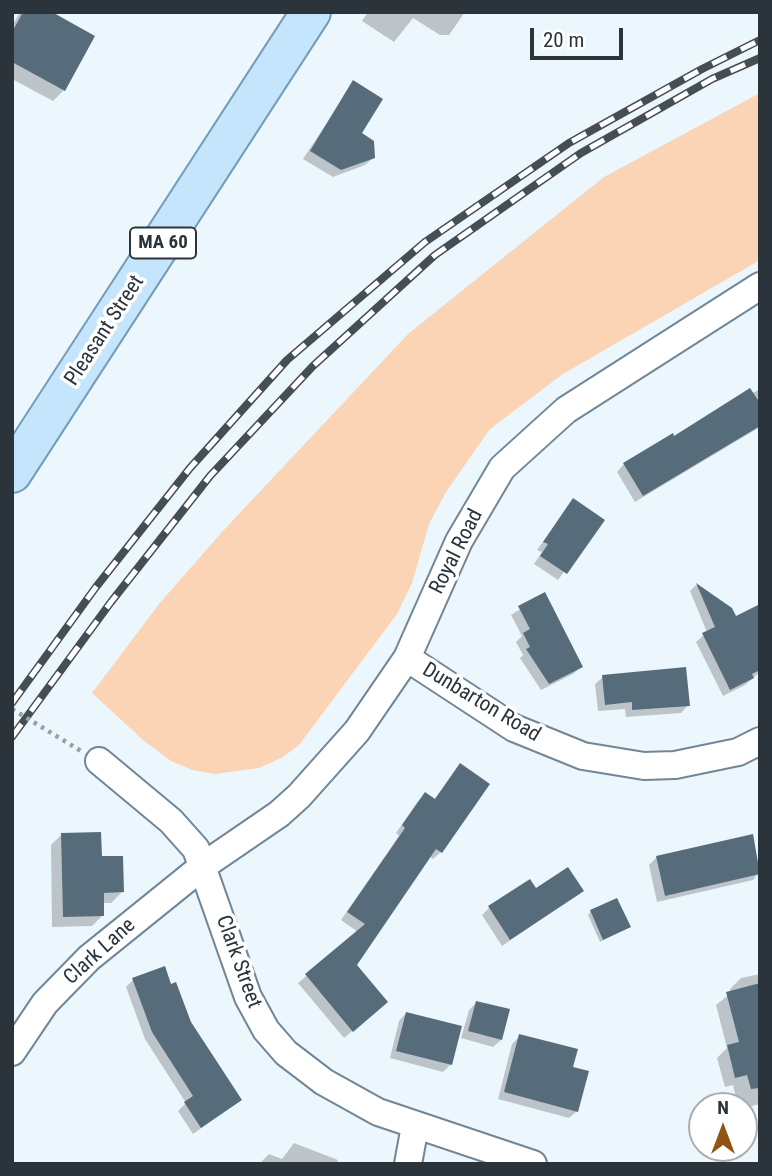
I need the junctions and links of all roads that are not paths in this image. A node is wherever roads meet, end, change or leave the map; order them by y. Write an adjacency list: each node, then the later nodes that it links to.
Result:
1 (311, 12): 3 (main road, Pleasant Street / MA 60)
2 (760, 286): 4 (street, Royal Road)
3 (12, 473)
4 (407, 658): 5 (street, Dunbarton Road); 7 (street, Royal Road)
5 (760, 741)
6 (90, 756): 7 (street, Clark Street)
7 (203, 866): 8 (street, Clark Lane); 9 (street, Clark Street)
8 (12, 1052)
9 (415, 1126): 10 (street); 11 (street, Clark Street)
10 (408, 1164)
11 (533, 1164)

